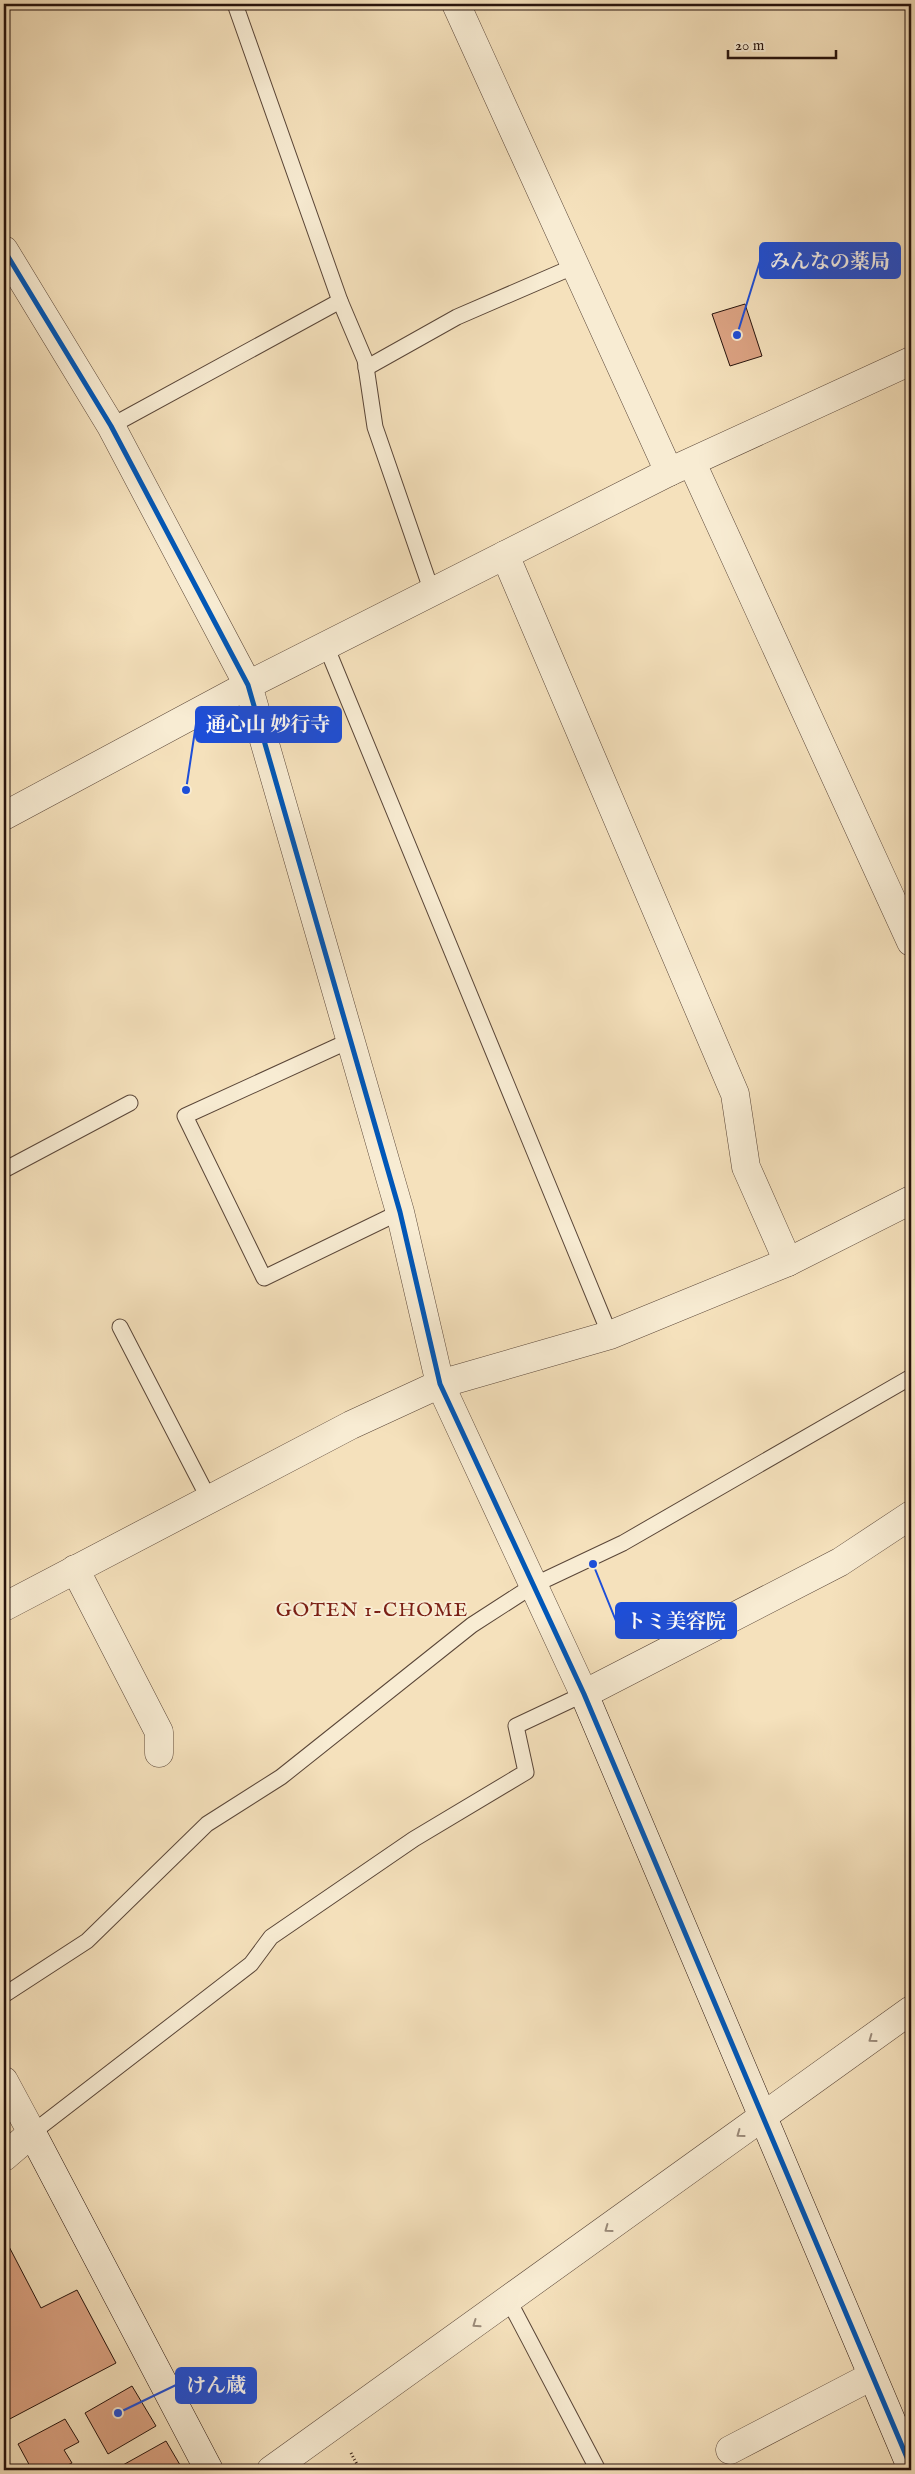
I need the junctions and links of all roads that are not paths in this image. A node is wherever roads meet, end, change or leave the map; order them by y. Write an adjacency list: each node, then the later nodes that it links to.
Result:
1 (235, 4): 5 (lane)
2 (456, 4): 4 (street)
3 (4, 250): 8 (street)
4 (575, 266): 7 (lane); 9 (street)
5 (340, 301): 7 (lane); 8 (lane)
6 (911, 362): 9 (street)
7 (366, 368): 11 (lane)
8 (111, 426): 13 (street)
9 (681, 468): 10 (street); 15 (street)
10 (505, 555): 11 (street); 21 (street)
11 (432, 592): 12 (street)
12 (326, 646): 13 (street); 23 (lane)
13 (248, 685): 14 (street); 16 (street)
14 (4, 816)
15 (911, 942)
16 (351, 1040): 20 (street); 20 (lane)
17 (130, 1103): 18 (lane)
18 (4, 1170)
19 (911, 1200): 21 (street)
20 (400, 1212): 25 (street)
21 (788, 1262): 23 (street)
22 (120, 1327): 26 (lane)
23 (610, 1335): 25 (street)
24 (911, 1377): 29 (lane)
25 (440, 1384): 26 (street); 29 (street)
26 (209, 1499): 28 (street)
27 (911, 1515): 31 (street)
28 (75, 1569): 30 (street); 32 (street)
29 (534, 1586): 31 (street); 33 (lane)
30 (4, 1607)
31 (584, 1694): 36 (street); 37 (lane)
32 (159, 1753)
33 (4, 1995)
34 (911, 2010): 36 (street, one-way to 36)
35 (4, 2081): 37 (street)
36 (763, 2117): 39 (street, one-way to 39); 40 (street)
37 (32, 2132): 38 (street); 43 (street)
38 (4, 2157)
39 (509, 2301): 44 (street, one-way to 44); 45 (lane)
40 (872, 2376): 41 (street); 42 (street)
41 (730, 2450)
42 (911, 2468)
43 (209, 2470)
44 (271, 2470)
45 (598, 2470)

